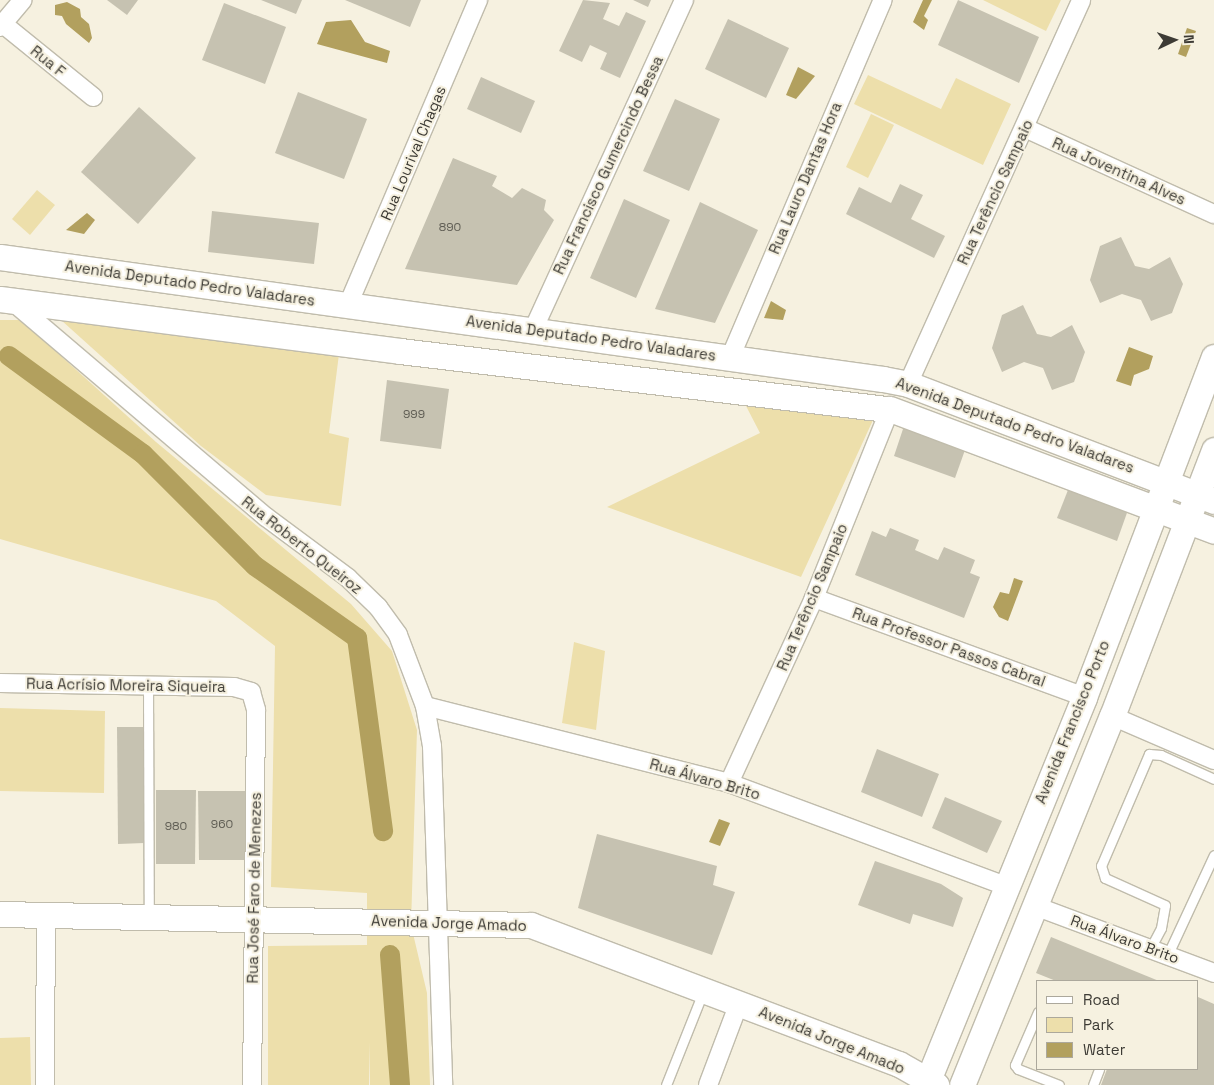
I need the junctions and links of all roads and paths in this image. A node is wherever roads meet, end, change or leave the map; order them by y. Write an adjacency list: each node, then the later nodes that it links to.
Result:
1 (23, 0): 6 (street)
2 (478, 0): 13 (street, Rua Lourival Chagas)
3 (684, 0): 15 (street, Rua Francisco Gumercindo Bessa)
4 (884, 0): 19 (street, Rua Lauro Dantas Hora)
5 (1082, 0): 8 (street, Rua Terêncio Sampaio)
6 (1, 26): 7 (street, Rua F)
7 (93, 98)
8 (1025, 128): 9 (street, Rua Joventina Alves); 20 (street, Rua Terêncio Sampaio)
9 (1214, 214)
10 (0, 257): 11 (main road, Avenida Deputado Pedro Valadares)
11 (282, 295): 13 (main road, Avenida Deputado Pedro Valadares); 16 (main road)
12 (6, 300): 16 (main road, Avenida Deputado Pedro Valadares); 33 (street, Rua Roberto Queiroz)
13 (348, 305): 14 (main road, Avenida Deputado Pedro Valadares)
14 (411, 313): 15 (main road, Avenida Deputado Pedro Valadares); 17 (main road)
15 (533, 330): 19 (main road, Avenida Deputado Pedro Valadares)
16 (273, 334): 17 (main road, Avenida Deputado Pedro Valadares)
17 (400, 351): 21 (main road, Avenida Deputado Pedro Valadares)
18 (1214, 357): 23 (main road, Avenida Francisco Porto)
19 (730, 358): 20 (main road, Avenida Deputado Pedro Valadares)
20 (908, 384): 23 (main road, Avenida Deputado Pedro Valadares)
21 (890, 409): 25 (main road, Avenida Deputado Pedro Valadares); 28 (street, Rua Terêncio Sampaio)
22 (1214, 450): 24 (main road)
23 (1167, 480): 24 (main road, Avenida Deputado Pedro Valadares); 25 (main road, Avenida Francisco Porto)
24 (1205, 497): 26 (main road)
25 (1155, 508): 26 (main road, Avenida Deputado Pedro Valadares); 32 (main road, Avenida Francisco Porto)
26 (1187, 519): 27 (main road, Avenida Deputado Pedro Valadares); 34 (main road)
27 (1214, 531)
28 (814, 598): 32 (street, Rua Professor Passos Cabral); 37 (street, Rua Terêncio Sampaio)
29 (0, 683): 30 (street, Rua Acrísio Moreira Siqueira)
30 (148, 685): 31 (street, Rua Acrísio Moreira Siqueira); 43 (lane)
31 (251, 692): 44 (street, Rua José Faro de Menezes)
32 (1084, 697): 39 (main road, Avenida Francisco Porto)
33 (425, 706): 37 (street, Rua Álvaro Brito); 45 (street, Rua Roberto Queiroz)
34 (1112, 716): 35 (street); 40 (main road)
35 (1214, 760)
36 (1214, 779): 46 (lane)
37 (729, 783): 39 (street, Rua Álvaro Brito)
38 (1214, 855): 47 (lane)
39 (1006, 886): 53 (main road, Avenida Francisco Porto)
40 (1035, 906): 46 (street, Rua Álvaro Brito); 59 (main road)
41 (46, 913): 42 (main road, Avenida Jorge Amado); 43 (main road, Avenida Jorge Amado); 54 (street)
42 (0, 914)
43 (149, 916): 44 (main road, Avenida Jorge Amado)
44 (254, 918): 45 (main road, Avenida Jorge Amado); 55 (street, Rua José Faro de Menezes)
45 (436, 921): 49 (main road, Avenida Jorge Amado); 56 (street, Rua Roberto Queiroz)
46 (1151, 947): 47 (street, Rua Álvaro Brito)
47 (1168, 954): 48 (street, Rua Álvaro Brito)
48 (1214, 973)
49 (704, 990): 50 (main road, Avenida Jorge Amado); 57 (lane)
50 (739, 1002): 53 (main road, Avenida Jorge Amado); 58 (street)
51 (1036, 1017): 60 (lane)
52 (1099, 1070): 61 (lane)
53 (930, 1084)
54 (45, 1085)
55 (252, 1085)
56 (443, 1085)
57 (666, 1085)
58 (708, 1085)
59 (962, 1085)
60 (1060, 1085)
61 (1093, 1085)

